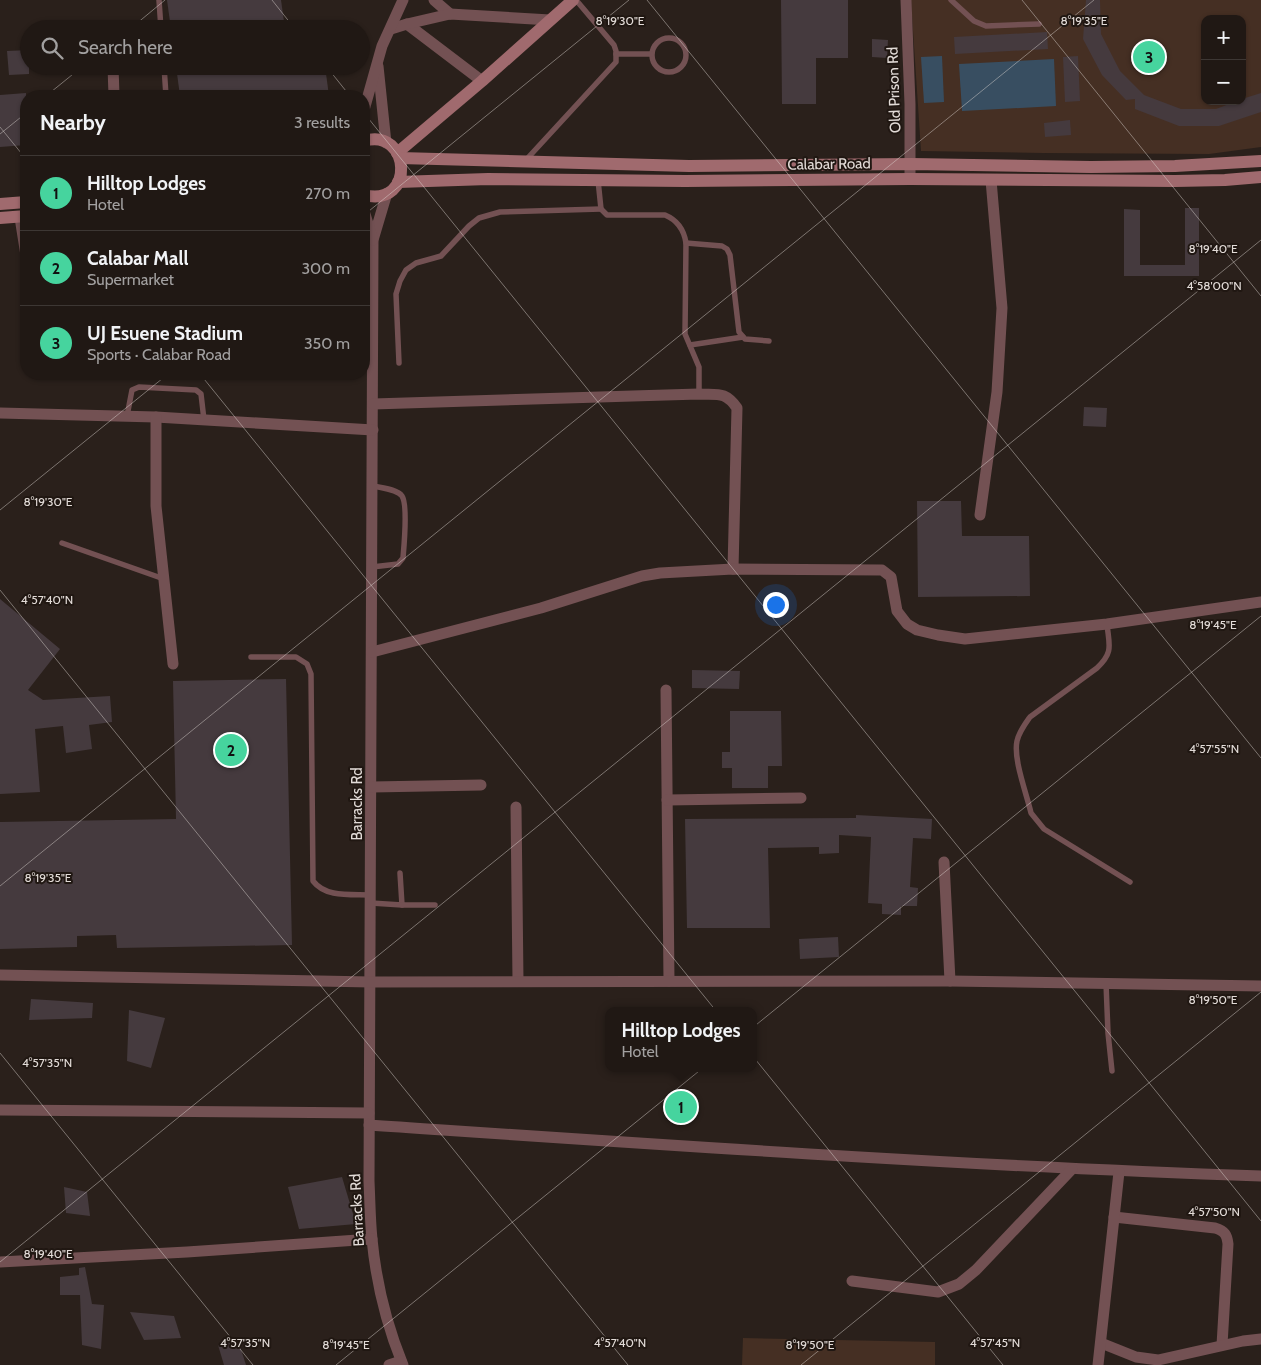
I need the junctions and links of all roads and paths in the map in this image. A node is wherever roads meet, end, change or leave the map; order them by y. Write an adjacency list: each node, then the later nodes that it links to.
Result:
1 (159, 0): 8 (lane)
2 (404, 0): 12 (street)
3 (434, 0): 7 (street)
4 (574, 0): 9 (main road); 13 (lane)
5 (906, 0): 27 (street, Old Prison Rd)
6 (951, 0): 11 (lane)
7 (450, 14): 9 (street); 10 (street)
8 (160, 20)
9 (550, 20): 18 (main road)
10 (407, 24): 12 (street); 18 (street)
11 (1039, 24)
12 (391, 29): 15 (street)
13 (616, 54): 14 (lane); 26 (lane)
14 (651, 54): 14 (lane)
15 (378, 59): 21 (street); 23 (street)
16 (113, 75): 19 (street)
17 (165, 75): 20 (lane)
18 (482, 81): 24 (main road)
19 (114, 90)
20 (166, 90)
21 (369, 90)
22 (370, 141): 23 (main road)
23 (386, 142): 24 (main road)
24 (399, 156): 26 (main road, Calabar Road); 32 (main road)
25 (1261, 161): 27 (main road, Calabar Road)
26 (524, 163): 27 (main road, Calabar Road)
27 (912, 164): 30 (street, Old Prison Rd)
28 (1261, 177): 31 (main road, Calabar Road)
29 (598, 180): 30 (main road, Calabar Road); 32 (main road, Calabar Road); 37 (lane)
30 (910, 180): 31 (main road, Calabar Road)
31 (992, 180): 57 (street)
32 (398, 182): 33 (main road)
33 (387, 193): 34 (main road); 41 (street, Barracks Rd)
34 (370, 196)
35 (20, 202): 36 (main road)
36 (0, 204)
37 (601, 209): 42 (lane); 47 (lane)
38 (20, 216): 39 (main road)
39 (0, 218)
40 (370, 230): 41 (street, Barracks Rd)
41 (373, 240): 43 (street, Barracks Rd)
42 (686, 243): 44 (lane); 46 (lane)
43 (370, 294)
44 (743, 336): 45 (lane); 46 (lane)
45 (769, 341)
46 (690, 345): 49 (lane)
47 (399, 363)
48 (369, 380): 50 (street, Barracks Rd)
49 (699, 394): 50 (street); 60 (street)
50 (373, 404): 55 (street, Barracks Rd)
51 (0, 413): 52 (street)
52 (127, 416): 53 (street); 54 (lane)
53 (156, 417): 54 (street); 61 (street)
54 (204, 420): 55 (street)
55 (373, 430): 56 (street, Barracks Rd)
56 (373, 486): 59 (street, Barracks Rd); 59 (lane)
57 (980, 515)
58 (62, 543): 61 (lane)
59 (372, 567): 64 (street, Barracks Rd)
60 (733, 569): 63 (street); 64 (street)
61 (164, 579): 66 (street)
62 (1261, 602): 63 (street)
63 (1107, 624): 75 (lane)
64 (372, 652): 69 (street, Barracks Rd)
65 (251, 657): 76 (lane)
66 (173, 664)
67 (666, 690): 71 (street)
68 (481, 785): 69 (street)
69 (372, 787): 76 (street, Barracks Rd)
70 (801, 798): 71 (street)
71 (667, 800): 81 (street)
72 (516, 807): 80 (street)
73 (944, 862): 82 (street)
74 (400, 873): 77 (lane)
75 (1130, 882)
76 (371, 899): 77 (lane); 83 (street, Barracks Rd)
77 (402, 905): 78 (lane)
78 (435, 906)
79 (0, 975): 83 (street)
80 (518, 981): 81 (street); 83 (street)
81 (669, 981): 82 (street)
82 (950, 981): 84 (street)
83 (371, 982): 88 (street, Barracks Rd)
84 (1106, 983): 85 (street); 86 (lane)
85 (1261, 986)
86 (1112, 1070)
87 (0, 1110): 88 (street)
88 (369, 1113): 89 (street, Barracks Rd)
89 (369, 1125): 90 (street); 94 (street, Barracks Rd)
90 (1072, 1169): 91 (street); 96 (street)
91 (1119, 1172): 92 (street); 93 (street)
92 (1261, 1176)
93 (1114, 1217): 98 (street); 99 (street)
94 (372, 1239): 95 (street); 100 (street, Barracks Rd)
95 (0, 1262)
96 (852, 1281)
97 (1261, 1339): 99 (street)
98 (1101, 1343): 99 (street); 102 (street)
99 (1222, 1345)
100 (402, 1363): 101 (street)
101 (389, 1365)
102 (1098, 1365)

